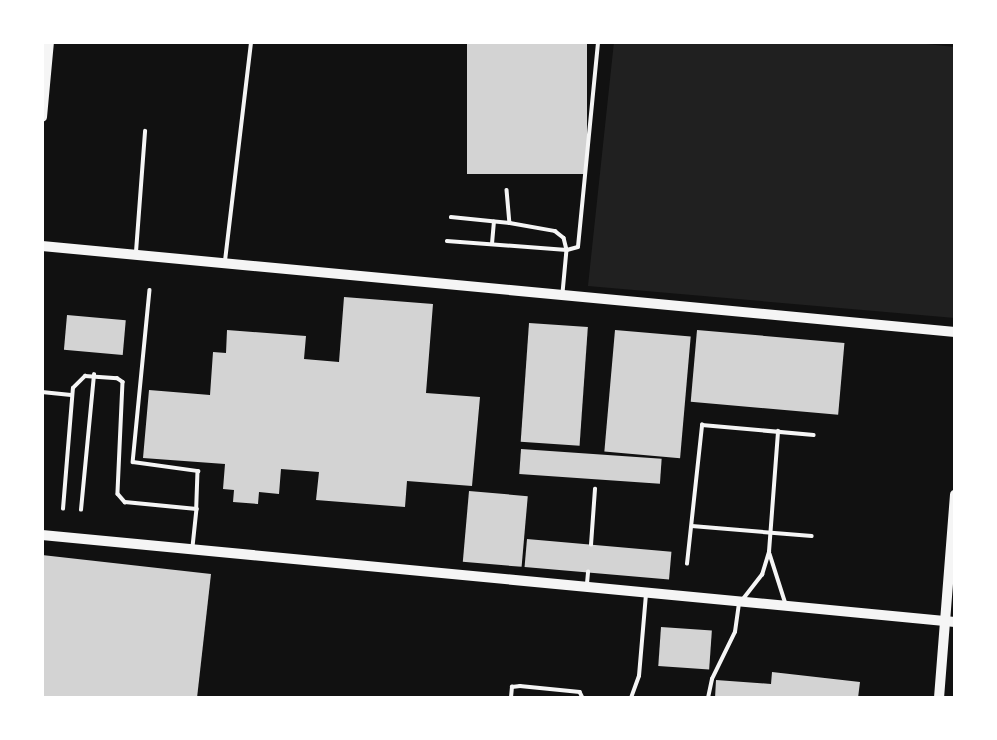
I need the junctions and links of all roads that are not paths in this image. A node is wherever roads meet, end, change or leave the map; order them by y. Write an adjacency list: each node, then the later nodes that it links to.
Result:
1 (49, 42): 4 (main road)
2 (251, 42): 15 (lane)
3 (598, 42): 13 (lane)
4 (42, 117)
5 (145, 131): 14 (lane)
6 (507, 190): 9 (lane)
7 (451, 217): 8 (lane)
8 (494, 222): 9 (lane); 11 (lane)
9 (510, 223): 13 (lane)
10 (447, 241): 11 (lane)
11 (492, 244): 13 (lane)
12 (42, 246): 14 (main road)
13 (567, 250): 17 (lane)
14 (136, 254): 15 (main road)
15 (225, 261): 17 (main road)
16 (150, 290): 27 (lane)
17 (563, 295): 18 (main road)
18 (955, 332)
19 (94, 375): 21 (lane); 27 (lane); 28 (lane)
20 (42, 392): 21 (lane)
21 (71, 395): 26 (lane)
22 (778, 431): 23 (lane); 29 (lane); 30 (lane)
23 (814, 435)
24 (595, 489): 33 (lane)
25 (955, 495): 42 (main road)
26 (63, 509)
27 (197, 509): 34 (lane)
28 (81, 510)
29 (691, 526): 30 (lane); 36 (lane)
30 (771, 532): 32 (lane); 35 (lane)
31 (42, 535): 34 (main road)
32 (812, 536)
33 (591, 545)
34 (193, 550): 38 (main road)
35 (769, 552): 40 (lane); 41 (lane)
36 (687, 564)
37 (588, 572): 38 (lane)
38 (587, 588): 39 (main road)
39 (646, 594): 40 (main road); 45 (lane)
40 (739, 604): 41 (main road); 46 (lane)
41 (787, 607): 42 (main road)
42 (950, 622): 47 (main road)
43 (511, 698): 44 (lane)
44 (583, 698)
45 (631, 698)
46 (708, 698)
47 (939, 698)

